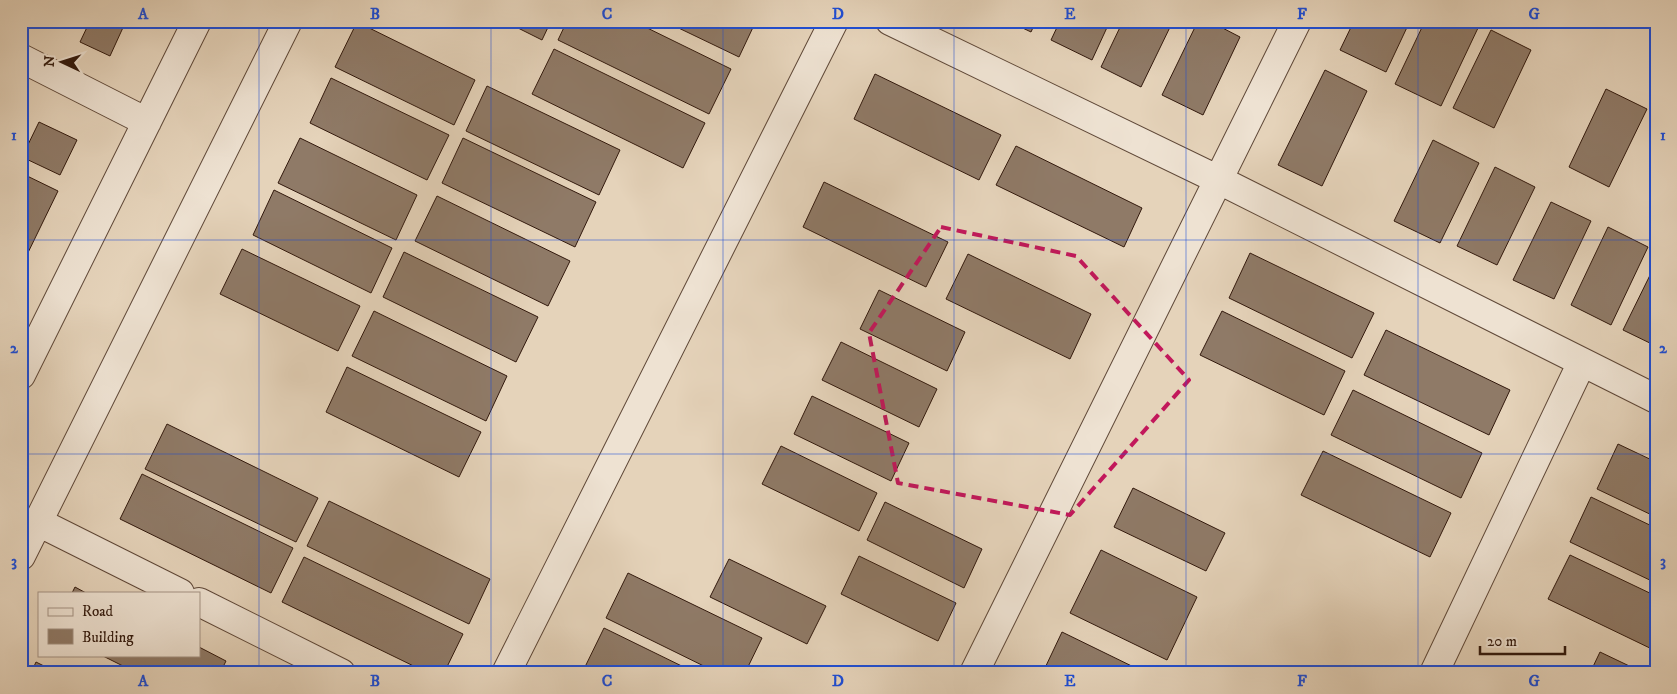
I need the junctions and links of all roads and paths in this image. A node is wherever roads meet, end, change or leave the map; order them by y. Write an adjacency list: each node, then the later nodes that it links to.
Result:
1 (197, 21): 7 (street)
2 (288, 21): 12 (street)
3 (834, 21): 17 (street)
4 (890, 21): 8 (street)
5 (1297, 21): 8 (street)
6 (21, 58): 7 (street)
7 (147, 122): 10 (street)
8 (1219, 180): 9 (street); 18 (street)
9 (1582, 362): 11 (street); 19 (street)
10 (21, 376)
11 (1656, 399)
12 (38, 522): 13 (street); 14 (street)
13 (21, 556)
14 (178, 592)
15 (200, 602): 16 (street)
16 (341, 673)
17 (506, 673)
18 (974, 673)
19 (1434, 673)

